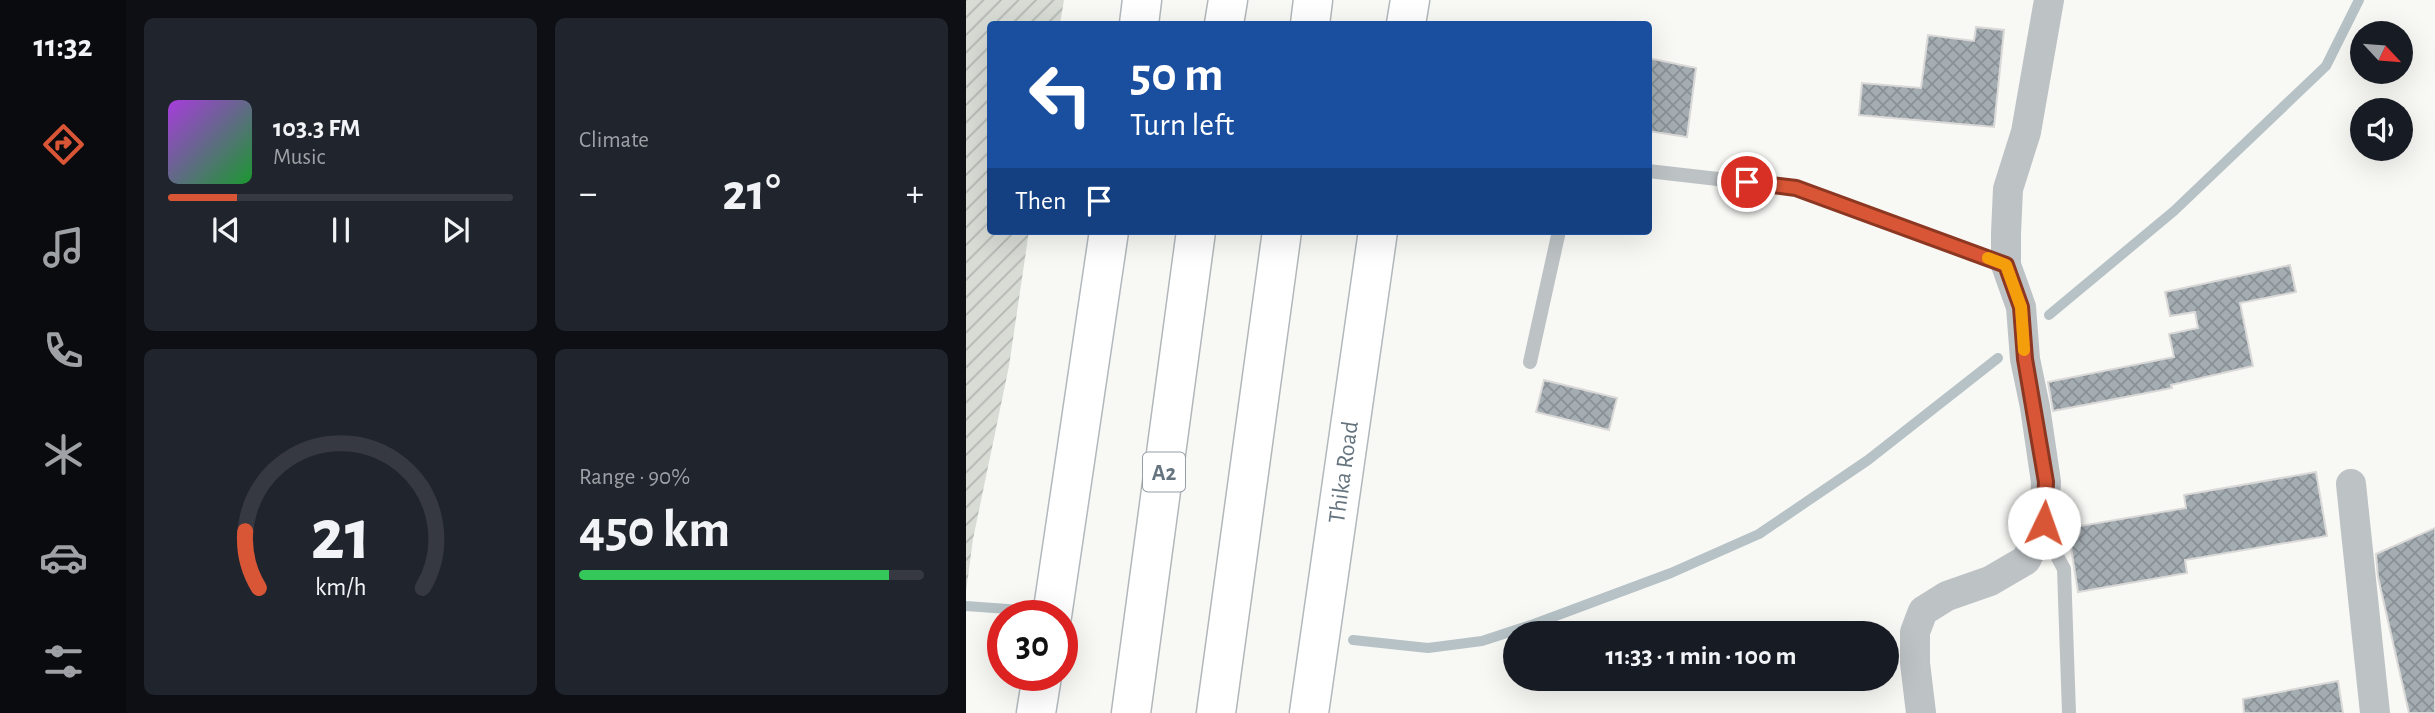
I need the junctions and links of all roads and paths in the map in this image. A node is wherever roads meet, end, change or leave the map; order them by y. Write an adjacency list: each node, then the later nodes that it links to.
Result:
1 (1142, 0): 6 (main road)
2 (1228, 0): 7 (main road)
3 (1313, 0): 8 (main road)
4 (1410, 0): 9 (main road)
5 (2049, 0): 16 (street)
6 (1139, 21)
7 (1224, 21)
8 (1310, 21)
9 (1406, 21)
10 (1652, 171): 16 (lane)
11 (1108, 235): 20 (main road)
12 (1195, 235): 23 (main road, A2)
13 (1281, 235): 24 (main road)
14 (1377, 235): 25 (main road, Thika Road)
15 (1558, 235): 17 (lane)
16 (2006, 265): 19 (street)
17 (1530, 362)
18 (2351, 484): 28 (street)
19 (2044, 523): 26 (street); 27 (lane)
20 (1054, 600)
21 (1040, 691): 22 (main road)
22 (1036, 713)
23 (1131, 713)
24 (1216, 713)
25 (1309, 713)
26 (1922, 713)
27 (2069, 713)
28 (2375, 713)

